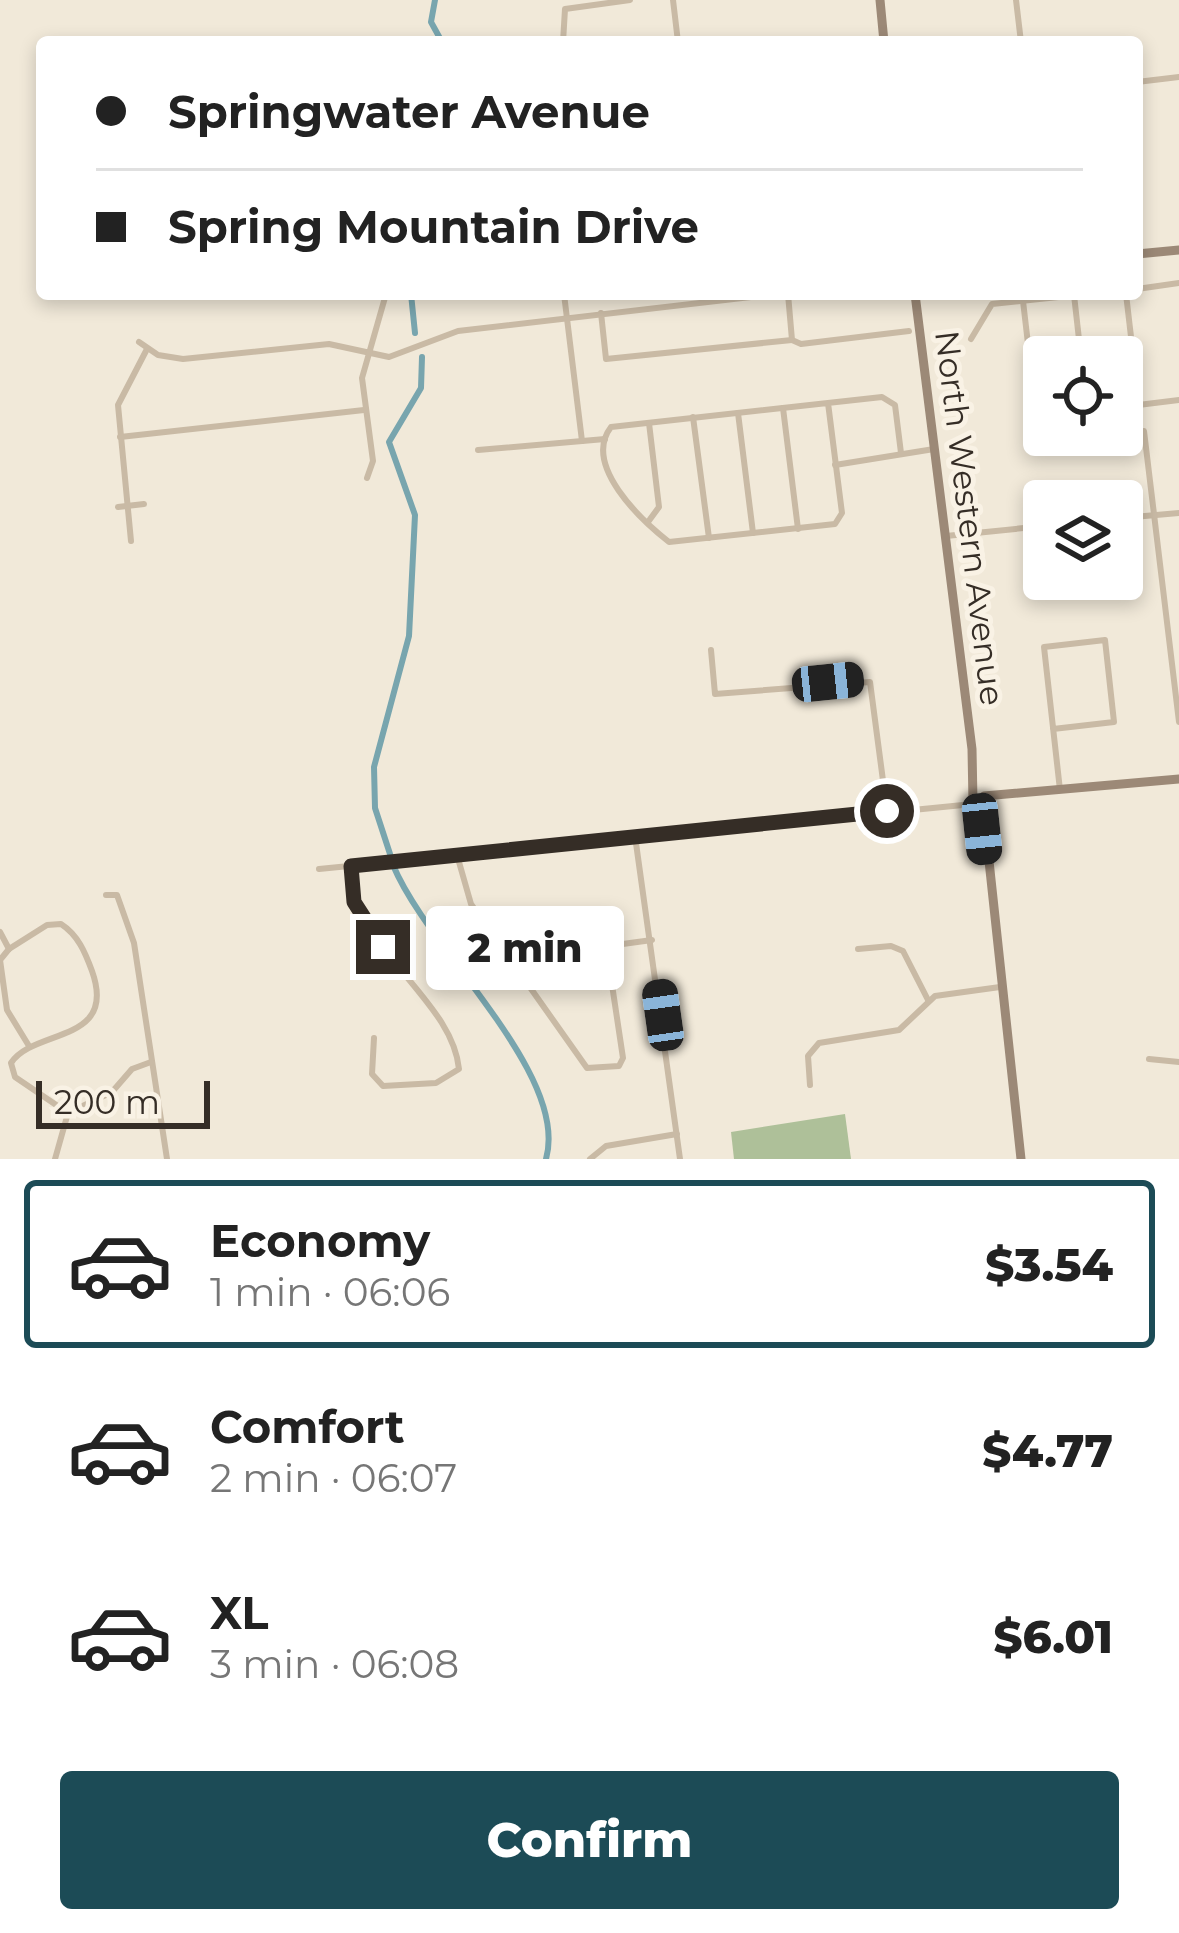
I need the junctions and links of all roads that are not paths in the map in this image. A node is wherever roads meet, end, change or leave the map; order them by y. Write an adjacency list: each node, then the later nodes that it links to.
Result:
1 (630, 0): 5 (street)
2 (673, 0): 6 (street)
3 (880, 0): 7 (main road)
4 (1016, 0): 8 (street)
5 (563, 36)
6 (677, 36)
7 (883, 36)
8 (1021, 36)
9 (1179, 77): 10 (street)
10 (1143, 81)
11 (1179, 250): 12 (main road)
12 (1143, 253)
13 (1179, 283): 14 (street)
14 (1143, 288)
15 (384, 300): 36 (street)
16 (566, 300): 27 (street)
17 (636, 300): 25 (street)
18 (693, 300): 25 (street)
19 (789, 300): 33 (street)
20 (916, 300): 49 (main road, North Western Avenue)
21 (1033, 300): 24 (street)
22 (1074, 300): 30 (street)
23 (1127, 300): 31 (street)
24 (1023, 301): 29 (street); 32 (street)
25 (637, 309): 26 (street)
26 (601, 313): 27 (street); 33 (street)
27 (567, 317): 36 (street); 48 (street)
28 (909, 331): 33 (street)
29 (1027, 336)
30 (1079, 336)
31 (1131, 336)
32 (971, 339)
33 (792, 340)
34 (139, 342): 35 (street)
35 (147, 349): 36 (street); 46 (street)
36 (370, 353): 41 (street)
37 (1179, 400): 39 (street)
38 (828, 403): 40 (street); 51 (street); 52 (street)
39 (1143, 404)
40 (783, 408): 42 (street); 61 (street)
41 (364, 410): 46 (street); 53 (street)
42 (739, 413): 43 (street); 62 (street)
43 (693, 417): 44 (street); 64 (street)
44 (649, 423): 47 (street); 59 (street)
45 (1144, 431): 57 (street)
46 (120, 437): 55 (street)
47 (604, 439): 48 (street); 59 (street)
48 (582, 441): 50 (street)
49 (934, 449): 51 (street); 63 (main road, North Western Avenue)
50 (478, 450)
51 (901, 453): 52 (street)
52 (836, 465): 61 (street)
53 (367, 478)
54 (144, 504): 55 (street)
55 (123, 507): 65 (street)
56 (1179, 513): 57 (street)
57 (1153, 515): 58 (street); 67 (street)
58 (1143, 516)
59 (648, 522): 64 (street)
60 (1023, 528): 63 (street)
61 (798, 529): 62 (street)
62 (753, 533): 64 (street)
63 (945, 536): 74 (main road, North Western Avenue)
64 (709, 538)
65 (131, 541)
66 (1179, 637): 67 (street)
67 (1168, 638): 69 (street)
68 (711, 650): 75 (street)
69 (1178, 708): 70 (street)
70 (1179, 722)
71 (1053, 729): 71 (street); 73 (street)
72 (1179, 779): 73 (main road)
73 (1060, 792): 74 (main road)
74 (979, 800): 75 (street); 87 (main road, North Western Avenue)
75 (887, 811): 76 (street)
76 (635, 836): 77 (street); 82 (street)
77 (457, 856): 78 (street); 86 (street)
78 (351, 866): 79 (street); 89 (street)
79 (319, 869)
80 (106, 895): 93 (street)
81 (0, 932): 84 (street)
82 (653, 940): 83 (street); 98 (street)
83 (608, 946): 86 (street); 86 (street)
84 (9, 949): 90 (street); 90 (street)
85 (858, 949): 88 (street)
86 (510, 957)
87 (1000, 987): 88 (street); 103 (main road, North Western Avenue)
88 (928, 1000): 96 (street)
89 (374, 1038)
90 (29, 1046): 95 (street)
91 (1149, 1059): 94 (street)
92 (0, 1060): 95 (street)
93 (152, 1062): 97 (street); 100 (street)
94 (1179, 1062)
95 (11, 1063): 97 (street)
96 (810, 1084)
97 (68, 1113): 99 (street)
98 (676, 1134): 101 (street); 102 (street)
99 (55, 1159)
100 (166, 1159)
101 (590, 1159)
102 (680, 1159)
103 (1021, 1159)

